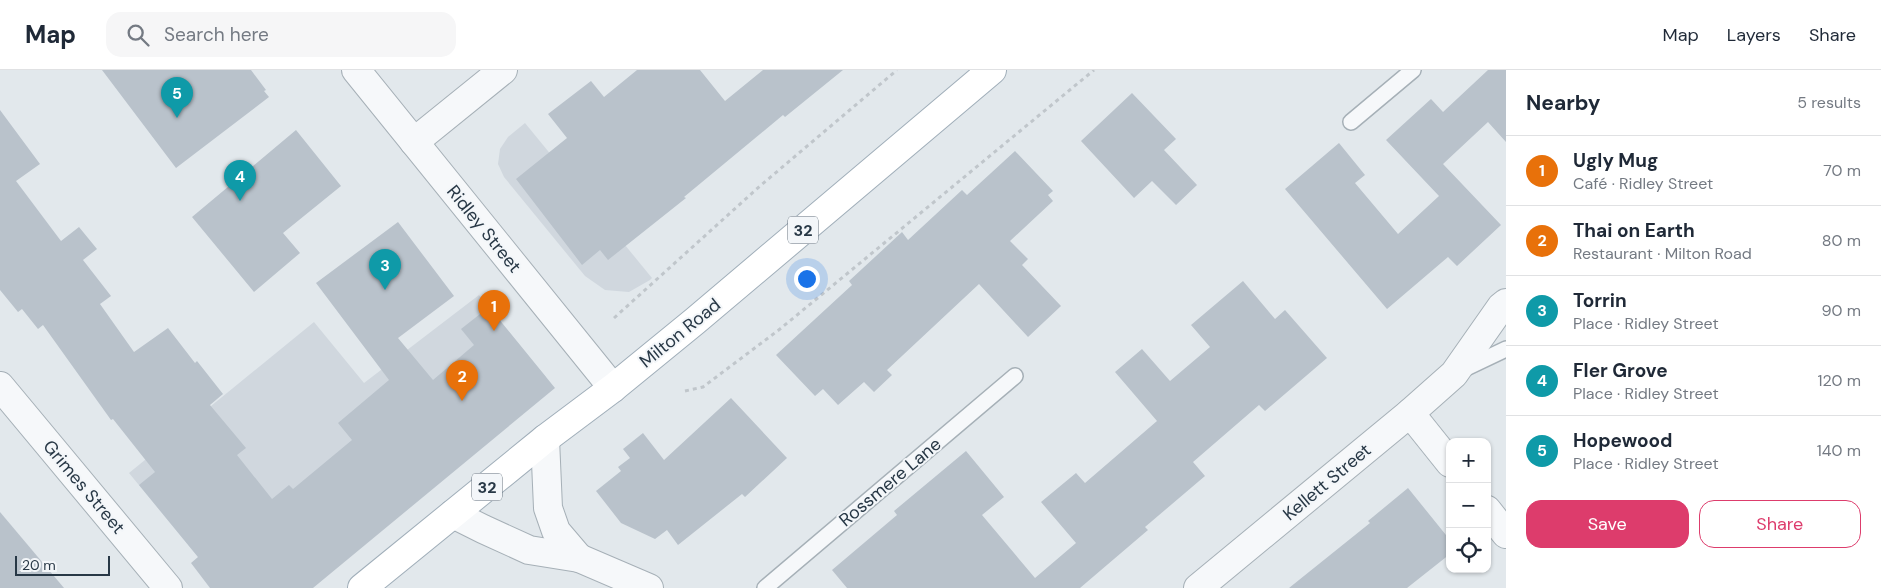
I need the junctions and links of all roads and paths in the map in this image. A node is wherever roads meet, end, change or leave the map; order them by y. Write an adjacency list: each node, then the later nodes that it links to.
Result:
1 (356, 70): 8 (street, Ridley Street)
2 (503, 70): 8 (street)
3 (897, 70): 10 (path)
4 (992, 70): 15 (main road, Milton Road / 32)
5 (1094, 70): 16 (path)
6 (1413, 70): 7 (lane)
7 (1351, 122)
8 (414, 142): 15 (street, Ridley Street)
9 (1506, 303): 12 (street, Kellett Street)
10 (614, 318)
11 (1506, 349): 12 (lane, Kellett Street)
12 (1454, 374): 17 (street, Kellett Street)
13 (1015, 376): 27 (lane, Rossmere Lane)
14 (0, 386): 24 (street, Grimes Street)
15 (613, 388): 18 (main road, Milton Road / 32)
16 (685, 392)
17 (1410, 413): 19 (street); 28 (street, Kellett Street)
18 (545, 439): 20 (main road, Milton Road / 32); 23 (street)
19 (1446, 458)
20 (453, 514): 23 (street); 25 (main road, Milton Road / 32)
21 (1491, 515): 22 (street)
22 (1506, 534)
23 (579, 558): 26 (street)
24 (168, 588)
25 (362, 588)
26 (649, 588)
27 (765, 588)
28 (1198, 588)

